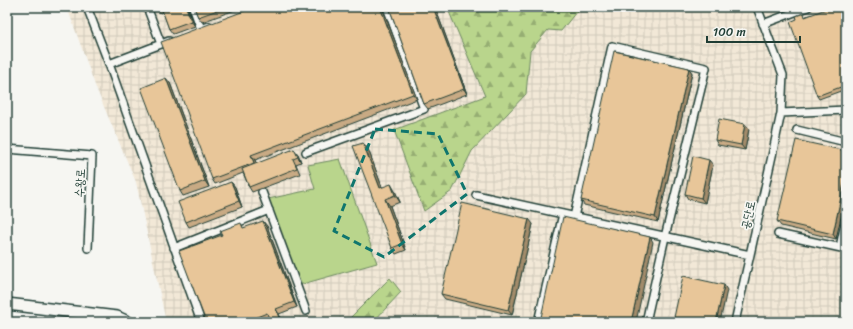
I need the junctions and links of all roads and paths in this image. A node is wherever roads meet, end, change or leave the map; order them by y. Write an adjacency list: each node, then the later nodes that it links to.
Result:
1 (87, 7): 11 (street)
2 (148, 7): 10 (street)
3 (193, 7): 7 (street)
4 (387, 7): 17 (street)
5 (757, 7): 8 (street, 공단로)
6 (808, 7): 8 (street)
7 (215, 23)
8 (763, 24): 13 (street, 공단로)
9 (174, 38): 10 (street)
10 (161, 44): 11 (street)
11 (109, 64): 27 (street)
12 (846, 110): 13 (street)
13 (781, 113): 29 (street, 공단로)
14 (797, 130): 15 (street)
15 (846, 142)
16 (7, 149): 26 (street, 수왕로)
17 (306, 152)
18 (262, 192): 20 (street)
19 (476, 196): 21 (street)
20 (269, 210): 27 (street); 31 (street)
21 (563, 214): 22 (street); 34 (street)
22 (574, 217): 25 (street); 25 (street)
23 (846, 219): 28 (street)
24 (778, 234): 28 (street)
25 (665, 237): 29 (street); 35 (street)
26 (88, 248)
27 (174, 248): 33 (street)
28 (843, 248)
29 (750, 256): 36 (street, 공단로)
30 (7, 304): 32 (highway)
31 (306, 311)
32 (128, 322)
33 (201, 322)
34 (538, 322)
35 (646, 322)
36 (735, 322)

